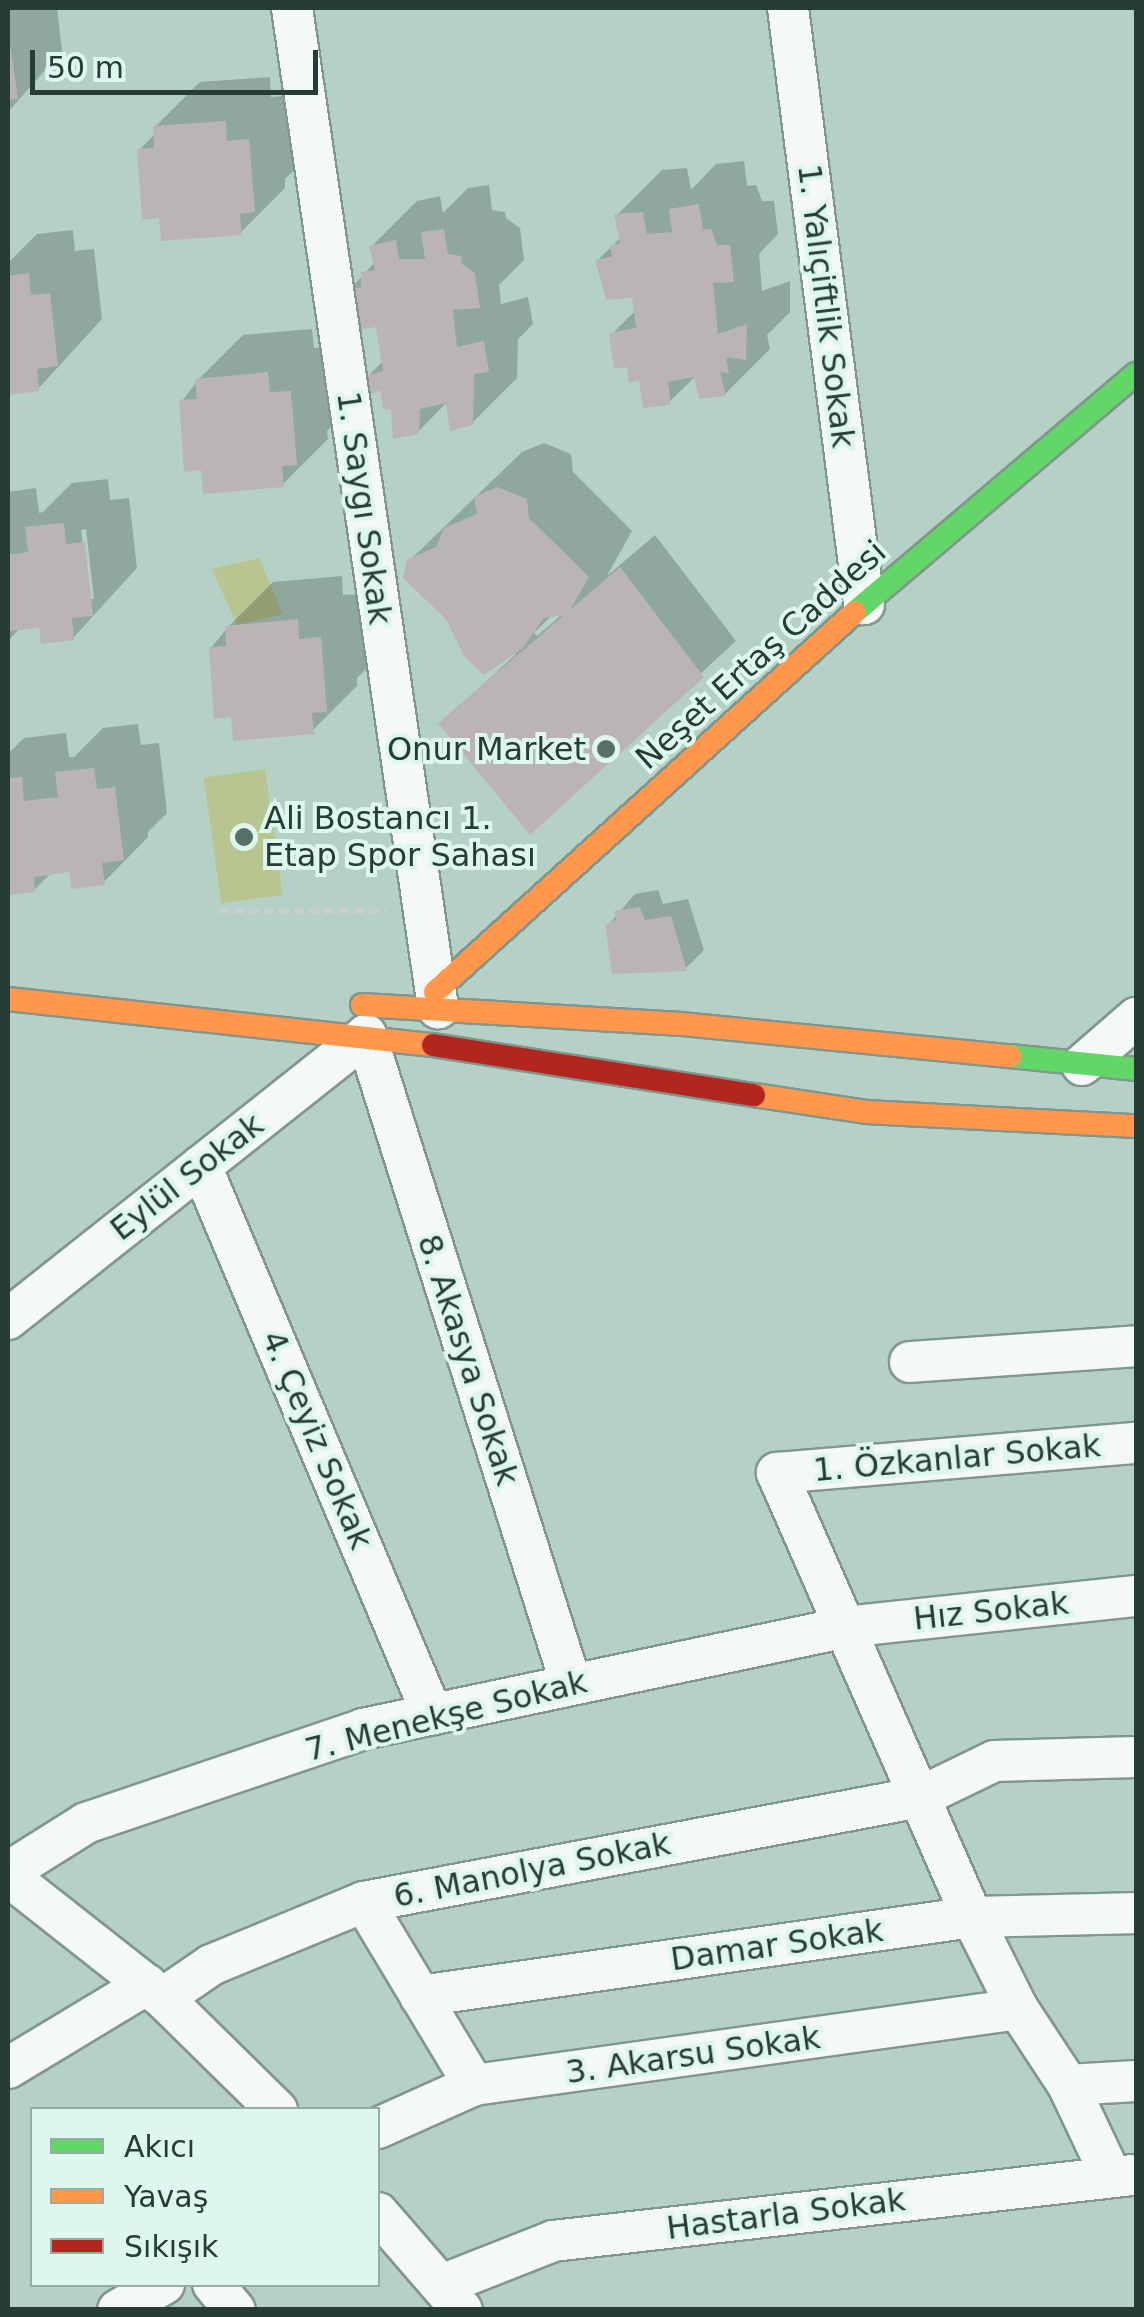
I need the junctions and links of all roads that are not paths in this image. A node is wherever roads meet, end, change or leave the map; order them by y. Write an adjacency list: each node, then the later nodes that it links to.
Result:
1 (292, 8): 8 (street, 1. Saygı Sokak)
2 (788, 8): 4 (street, 1. Yalıçiftlik Sokak)
3 (1136, 374): 4 (main road, Neşet Ertaş Caddesi)
4 (864, 604): 8 (main road, Neşet Ertaş Caddesi)
5 (8, 978): 6 (main road)
6 (44, 979)
7 (8, 998): 11 (main road)
8 (436, 1000): 9 (main road); 12 (main road)
9 (334, 1002)
10 (1136, 1018): 12 (street)
11 (366, 1035): 14 (main road); 15 (street, Eylül Sokak); 22 (street, 8. Akasya Sokak)
12 (1082, 1064): 13 (main road)
13 (1136, 1069)
14 (1136, 1126)
15 (201, 1166): 16 (street, Eylül Sokak); 23 (street, 4. Çeyiz Sokak)
16 (10, 1310)
17 (1136, 1346): 18 (street)
18 (910, 1362)
19 (1136, 1443): 21 (street, 1. Özkanlar Sokak)
20 (1136, 1596): 21 (street, Hız Sokak)
21 (845, 1627): 22 (street, 7. Menekşe Sokak); 25 (street)
22 (571, 1684): 23 (street, 7. Menekşe Sokak)
23 (432, 1714): 26 (street, 7. Menekşe Sokak)
24 (1136, 1756): 25 (street, 6. Manolya Sokak)
25 (920, 1797): 27 (street, 6. Manolya Sokak); 29 (street)
26 (8, 1874): 30 (street)
27 (364, 1902): 30 (street, 6. Manolya Sokak); 31 (street)
28 (1136, 1913): 29 (street, Damar Sokak)
29 (972, 1917): 31 (street, Damar Sokak); 32 (street)
30 (155, 1991): 33 (street, 6. Manolya Sokak); 37 (street)
31 (420, 1996): 36 (street)
32 (1018, 2009): 35 (street); 36 (street, 3. Akarsu Sokak)
33 (8, 2068)
34 (1136, 2082): 35 (street)
35 (1068, 2085): 39 (street)
36 (474, 2086): 38 (street, 3. Akarsu Sokak)
37 (274, 2107)
38 (380, 2127)
39 (1124, 2175): 43 (street, Hastarla Sokak)
40 (380, 2215): 43 (street)
41 (159, 2287): 44 (street)
42 (216, 2287): 45 (street)
43 (453, 2297)
44 (118, 2310)
45 (235, 2310)

